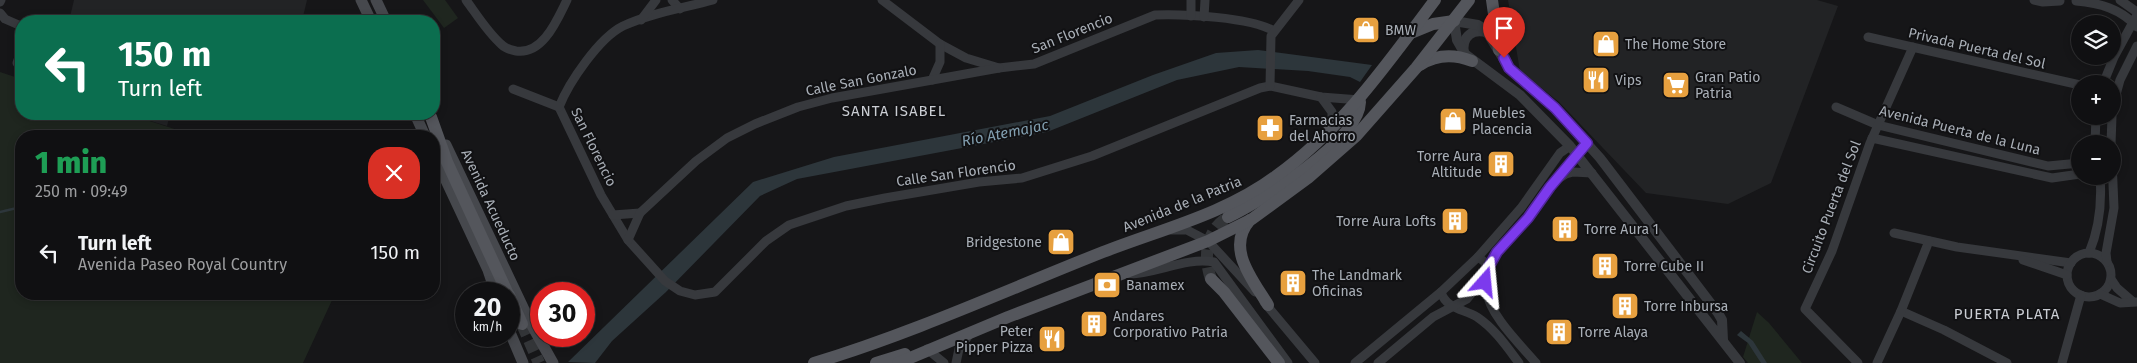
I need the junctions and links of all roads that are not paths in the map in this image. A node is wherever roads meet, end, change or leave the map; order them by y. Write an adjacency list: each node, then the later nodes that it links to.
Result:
1 (362, 0): 22 (main road)
2 (376, 0): 23 (main road)
3 (466, 0): 4 (street)
4 (567, 0)
5 (656, 0): 27 (street)
6 (672, 0): 20 (street)
7 (713, 0): 20 (street, San Florencio)
8 (882, 0): 34 (street, San Florencio)
9 (1191, 0): 24 (street)
10 (1205, 0): 25 (street)
11 (1299, 0): 30 (street)
12 (1434, 0): 31 (main road, Avenida de la Patria)
13 (1457, 0): 28 (main road)
14 (1469, 0): 28 (main road)
15 (1492, 0): 37 (main road)
16 (2034, 0): 17 (street)
17 (2060, 0): 18 (street)
18 (2076, 0): 26 (street)
19 (2120, 0): 26 (street)
20 (680, 9): 27 (street, San Florencio)
21 (0, 13): 29 (street)
22 (368, 15)
23 (383, 15)
24 (1191, 16): 25 (street); 39 (street, San Florencio)
25 (1204, 17): 30 (street)
26 (2136, 19): 41 (street)
27 (640, 20): 50 (street, San Florencio)
28 (1454, 21): 31 (main road); 32 (street); 38 (street); 40 (main road)
29 (15, 23)
30 (1274, 30): 45 (street)
31 (1409, 34): 49 (main road, Avenida de la Patria)
32 (1489, 34): 37 (street); 38 (street)
33 (1868, 37): 36 (street, Privada Puerta del Sol)
34 (940, 44): 39 (street, San Florencio); 43 (street)
35 (2137, 46): 42 (street)
36 (1913, 47): 44 (street, Privada Puerta del Sol); 53 (street, Circuito Puerta del Sol)
37 (1499, 50): 52 (street)
38 (1468, 57): 40 (main road); 46 (street)
39 (999, 68): 43 (street, Calle San Gonzalo)
40 (1416, 68): 56 (main road)
41 (2106, 75)
42 (2121, 77)
43 (932, 80): 72 (street, Calle San Gonzalo)
44 (2071, 83)
45 (1270, 86): 48 (street, Calle San Florencio); 78 (street, Calle San Florencio)
46 (1510, 86): 52 (street); 60 (street)
47 (513, 90): 50 (street)
48 (1322, 97): 49 (street, Calle San Florencio); 54 (street)
49 (1360, 100): 54 (main road, Avenida de la Patria); 56 (main road); 74 (main road)
50 (559, 107): 73 (street, San Florencio)
51 (1836, 107): 53 (street, Avenida Puerta de la Luna)
52 (1555, 108): 59 (street)
53 (1878, 125): 57 (street, Circuito Puerta del Sol); 61 (street, Avenida Puerta de la Luna)
54 (1332, 128): 76 (main road, Avenida de la Patria)
55 (440, 134): 109 (main road, Avenida Acueducto)
56 (1356, 136): 75 (main road)
57 (1872, 138): 63 (street, Avenida Puerta de la Luna); 125 (street, Circuito Puerta del Sol)
58 (440, 141): 93 (main road)
59 (1587, 143): 60 (street); 62 (street); 71 (street)
60 (1570, 146): 62 (street); 83 (street)
61 (1980, 149): 63 (street); 64 (street, Avenida Puerta de la Luna)
62 (1577, 155): 66 (street); 68 (street)
63 (1977, 161): 67 (street, Avenida Puerta de la Luna)
64 (2071, 164)
65 (440, 168): 92 (main road)
66 (1592, 173): 68 (street); 71 (street); 84 (street)
67 (2071, 175)
68 (1555, 181): 87 (street)
69 (2100, 185): 81 (street)
70 (2113, 185): 86 (street)
71 (1633, 201): 90 (street)
72 (640, 213): 73 (street); 78 (street, Calle San Gonzalo)
73 (613, 215): 78 (street, San Florencio)
74 (1228, 217)
75 (1252, 219): 79 (main road); 98 (main road)
76 (1166, 230): 79 (street); 105 (main road, Avenida de la Patria)
77 (1894, 233): 80 (street)
78 (628, 240)
79 (1208, 241): 88 (main road); 98 (street)
80 (1929, 241): 82 (street); 100 (street)
81 (2089, 253): 85 (street); 86 (street)
82 (2011, 256): 85 (street); 89 (street)
83 (1478, 257): 87 (street); 94 (street)
84 (1658, 260): 90 (street); 104 (street)
85 (2071, 263): 89 (street)
86 (2107, 263): 91 (street)
87 (1487, 270): 99 (street); 123 (street)
88 (1123, 274): 103 (main road); 118 (street)
89 (2067, 275): 96 (street)
90 (1692, 279): 104 (street)
91 (2111, 279): 95 (street); 97 (street)
92 (492, 282)
93 (502, 282)
94 (1441, 292): 99 (street); 120 (street)
95 (2100, 294): 96 (street); 97 (street)
96 (2081, 295): 128 (street)
97 (2134, 302)
98 (1268, 306): 119 (street)
99 (1453, 307): 121 (street); 122 (street)
100 (1902, 311): 126 (street); 127 (street)
101 (520, 320): 102 (main road)
102 (522, 324)
103 (973, 331): 107 (main road); 115 (street)
104 (1722, 340): 124 (street)
105 (876, 343): 110 (main road, Avenida de la Patria); 111 (main road, Avenida de la Patria)
106 (516, 347): 108 (main road)
107 (927, 349): 112 (main road); 113 (main road); 114 (street)
108 (523, 363)
109 (553, 363)
110 (814, 363)
111 (841, 363)
112 (876, 363)
113 (898, 363)
114 (944, 363)
115 (956, 363)
116 (1269, 363): 117 (main road)
117 (1278, 363)
118 (1288, 363)
119 (1315, 363)
120 (1355, 363)
121 (1378, 363)
122 (1520, 363)
123 (1536, 363)
124 (1740, 363)
125 (1858, 363)
126 (1877, 363)
127 (2007, 363)
128 (2062, 363)

